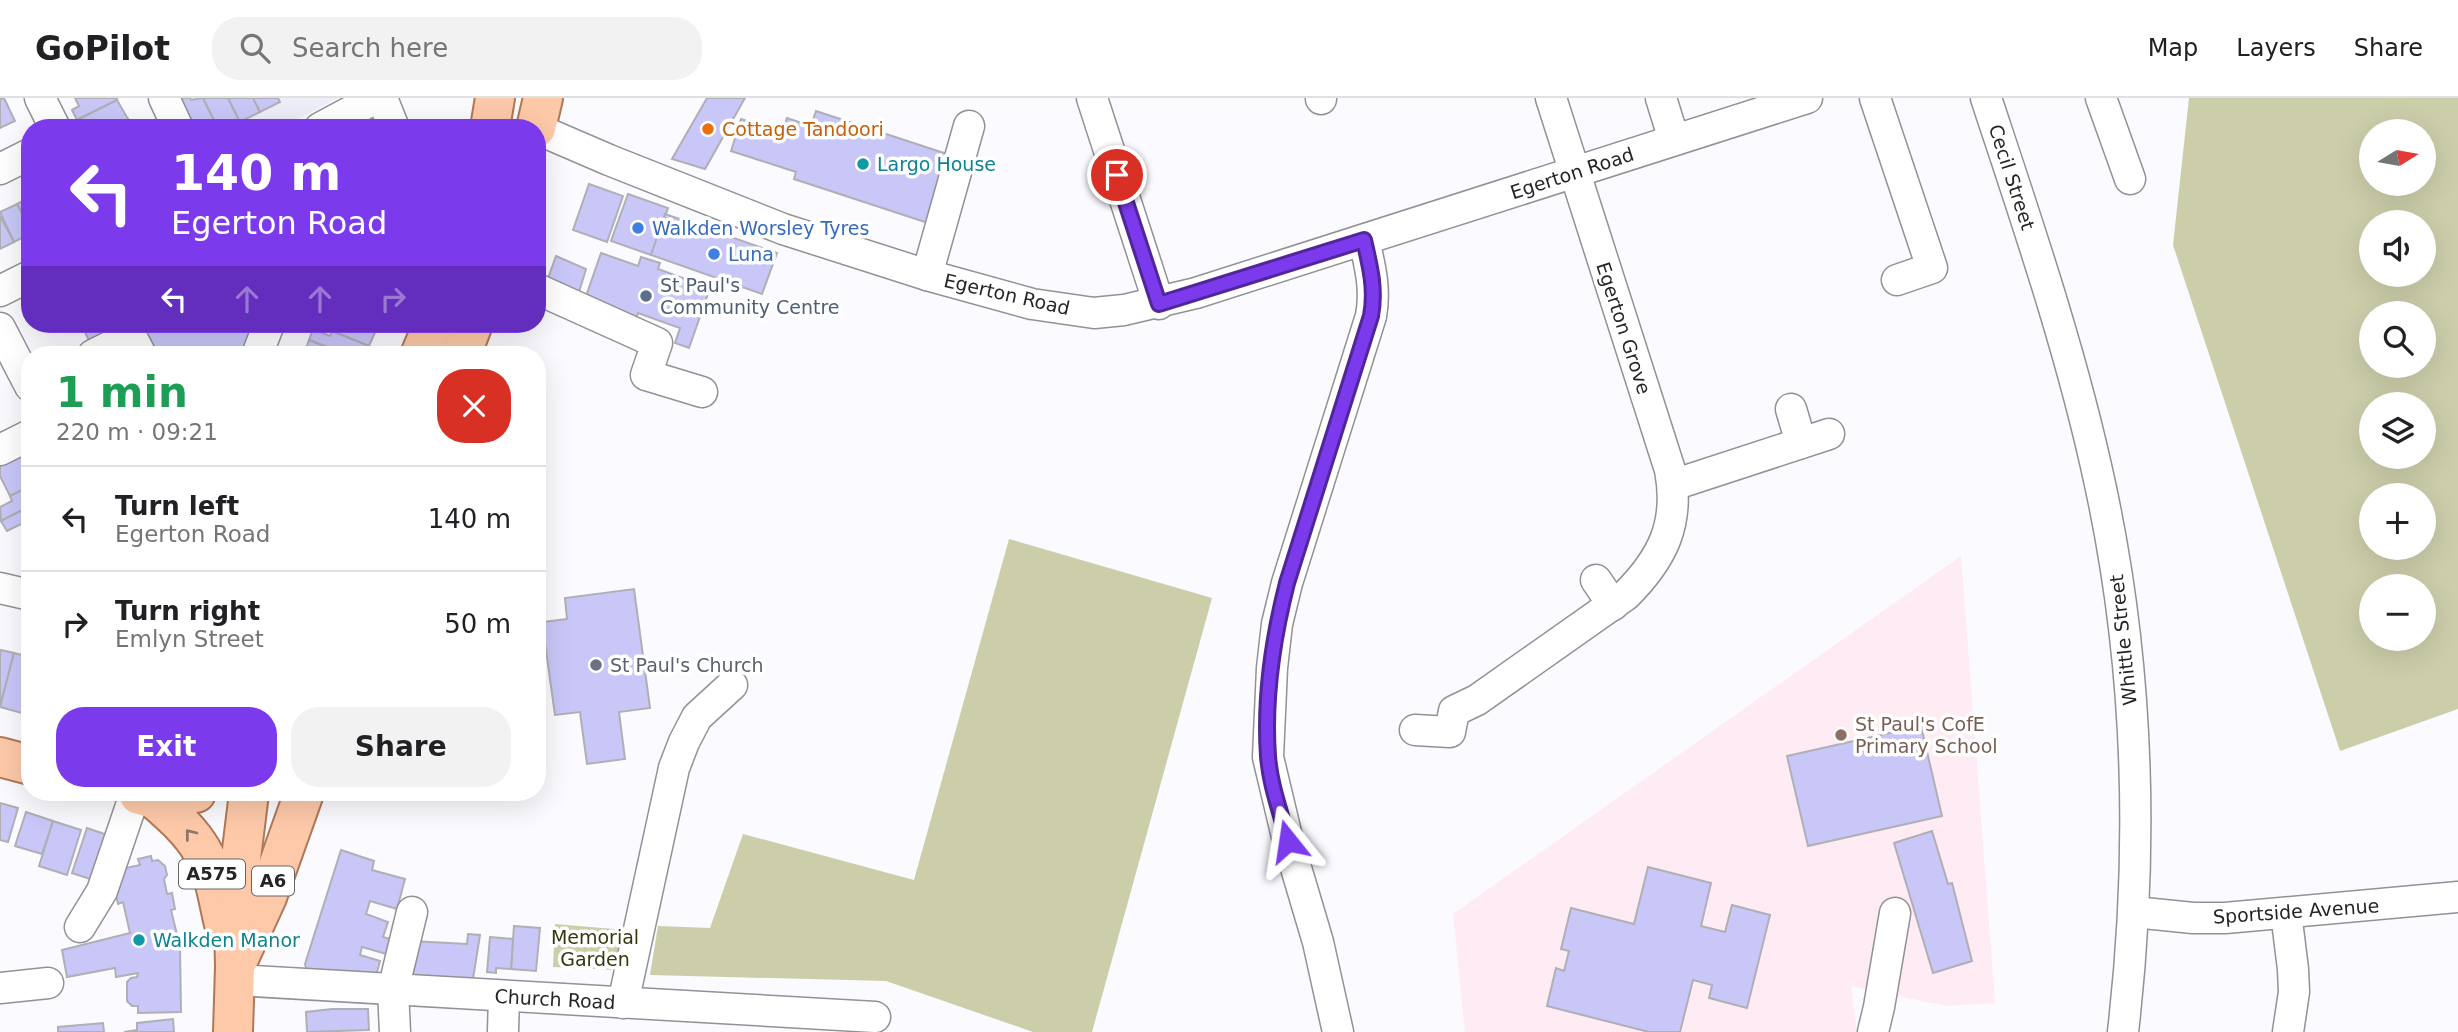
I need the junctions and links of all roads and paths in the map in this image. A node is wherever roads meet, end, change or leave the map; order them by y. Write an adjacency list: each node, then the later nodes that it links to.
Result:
1 (40, 98): 14 (street)
2 (164, 98): 15 (street)
3 (376, 98): 16 (street)
4 (382, 98): 17 (street)
5 (495, 98): 18 (main road)
6 (543, 98): 19 (main road)
7 (1092, 98): 34 (street)
8 (1550, 98): 25 (street, Egerton Grove)
9 (1661, 98): 22 (street)
10 (1807, 98): 22 (street, Egerton Road)
11 (1875, 98): 31 (street)
12 (1986, 98): 28 (street, Cecil Street)
13 (2101, 98): 26 (street)
14 (50, 119)
15 (174, 119)
16 (337, 119)
17 (390, 119)
18 (491, 119)
19 (539, 119)
20 (969, 125): 29 (street)
21 (546, 132): 29 (street, Egerton Road)
22 (1674, 140): 25 (street, Egerton Road)
23 (21, 158): 24 (street)
24 (0, 169)
25 (1574, 172): 27 (street, Egerton Road); 43 (street, Egerton Grove)
26 (2130, 179)
27 (1364, 240): 34 (street, Egerton Road); 74 (street)
28 (2038, 256): 58 (street, Whittle Street)
29 (927, 275): 34 (street, Egerton Road)
30 (21, 280): 32 (street)
31 (1897, 280)
32 (0, 291)
33 (546, 293): 39 (street)
34 (1159, 304)
35 (0, 328): 38 (street)
36 (111, 346): 37 (street)
37 (136, 346)
38 (21, 369)
39 (702, 392)
40 (1790, 409): 43 (street)
41 (21, 440): 42 (street)
42 (0, 450)
43 (1673, 485): 47 (street, Egerton Grove)
44 (1596, 580): 47 (street)
45 (0, 588): 46 (street)
46 (21, 593)
47 (1613, 605): 49 (street, Egerton Grove)
48 (732, 685): 67 (street)
49 (1415, 730)
50 (0, 757): 51 (main road)
51 (21, 763)
52 (138, 801): 61 (street)
53 (149, 801): 62 (main road, A575, one-way to 53)
54 (248, 801): 62 (main road, A6)
55 (301, 801): 62 (main road, A6)
56 (2458, 897): 60 (street, Sportside Avenue)
57 (412, 912): 65 (street)
58 (2134, 912): 60 (street, Sportside Avenue); 75 (street, Whittle Street)
59 (1895, 913): 69 (street)
60 (2286, 913): 76 (street)
61 (80, 927)
62 (235, 973): 65 (street, Church Road); 71 (main road, A6)
63 (48, 983): 64 (street)
64 (0, 988)
65 (393, 990): 66 (street, Church Road); 72 (street)
66 (504, 996): 67 (street, Church Road); 73 (street)
67 (623, 1003): 70 (street, Church Road)
68 (876, 1017): 70 (street, Church Road)
69 (1876, 1020)
70 (817, 1023)
71 (233, 1032)
72 (395, 1032)
73 (503, 1032)
74 (1338, 1032)
75 (2123, 1032)
76 (2288, 1032)

